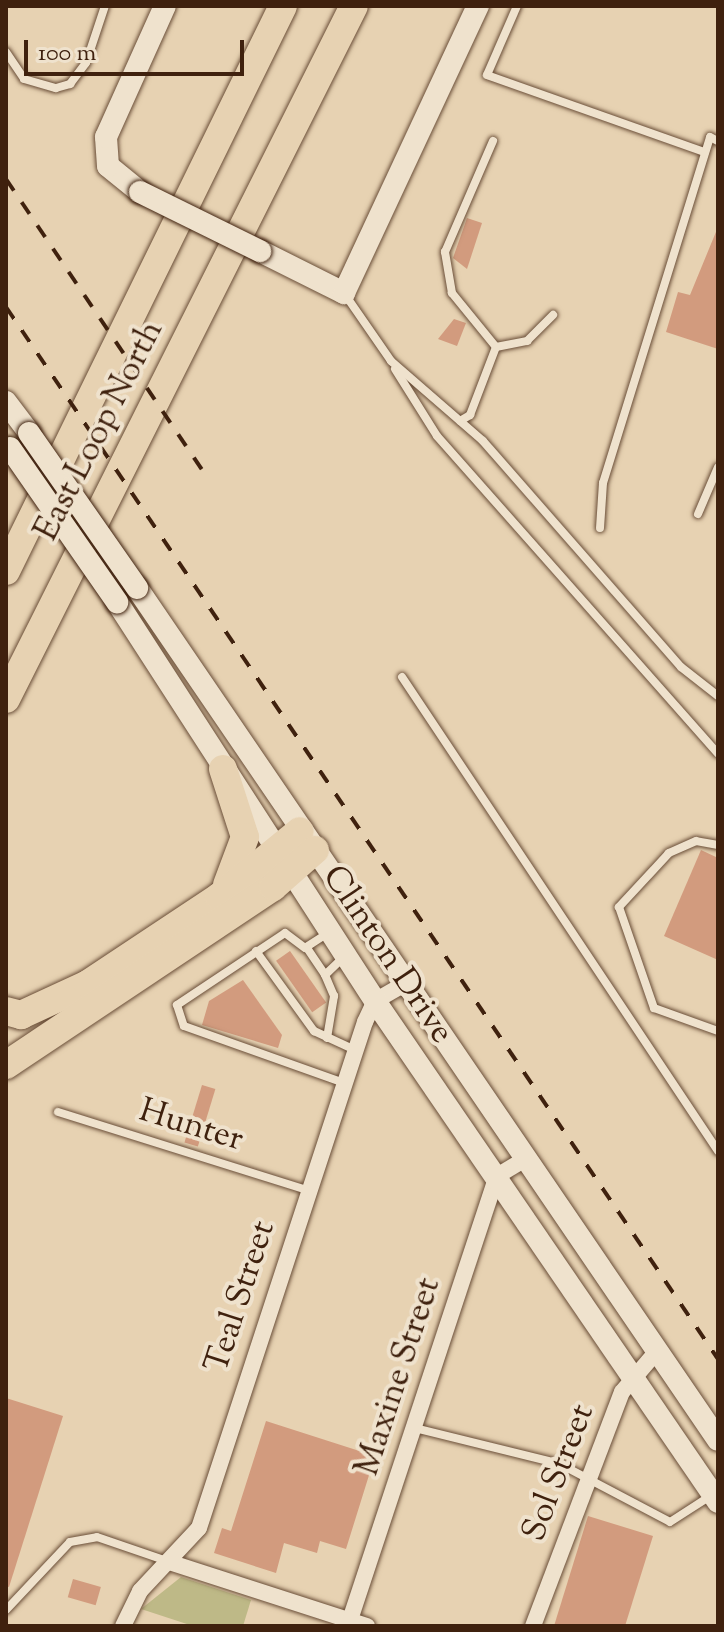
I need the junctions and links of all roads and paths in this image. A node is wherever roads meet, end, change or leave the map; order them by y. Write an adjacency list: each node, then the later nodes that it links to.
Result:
1 (105, 6): 7 (lane)
2 (165, 6): 11 (main road, bridge)
3 (283, 6): 21 (highway, East Loop North)
4 (354, 6): 24 (highway, East Loop North)
5 (478, 6): 11 (main road)
6 (517, 6): 10 (lane)
7 (6, 52)
8 (493, 141): 13 (lane)
9 (718, 141): 10 (lane)
10 (705, 152): 20 (lane)
11 (344, 293): 14 (lane)
12 (553, 315): 13 (lane)
13 (496, 347): 16 (lane)
14 (391, 361): 16 (lane); 25 (lane)
15 (6, 402): 28 (main road, Clinton Drive, bridge)
16 (460, 421): 23 (lane)
17 (8, 445): 26 (main road, Clinton Drive, bridge)
18 (718, 467): 19 (lane)
19 (698, 514)
20 (600, 528)
21 (6, 571)
22 (402, 677): 44 (lane)
23 (718, 696)
24 (6, 699)
25 (718, 754)
26 (223, 769): 28 (main road, Clinton Drive); 29 (highway)
27 (718, 845): 38 (lane)
28 (295, 849): 29 (highway); 30 (main road, Clinton Drive); 35 (main road, Clinton Drive); 41 (highway)
29 (219, 897): 37 (highway)
30 (330, 931): 31 (lane); 33 (main road, Clinton Drive)
31 (307, 948): 32 (lane); 34 (lane)
32 (256, 951): 39 (lane); 42 (lane)
33 (346, 956): 34 (lane); 36 (main road, Clinton Drive)
34 (325, 975): 39 (lane)
35 (406, 983): 36 (street); 45 (main road, Clinton Drive)
36 (375, 1001): 40 (street, Teal Street); 46 (main road, Clinton Drive)
37 (6, 1011)
38 (718, 1031)
39 (327, 1038): 40 (lane)
40 (355, 1050): 42 (street, Teal Street)
41 (6, 1065)
42 (344, 1083): 47 (street, Teal Street)
43 (58, 1112): 47 (lane, Hunter)
44 (718, 1151)
45 (524, 1160): 46 (street); 48 (main road, Clinton Drive)
46 (497, 1176): 49 (main road, Clinton Drive); 50 (street, Maxine Street)
47 (307, 1190): 54 (street, Teal Street)
48 (657, 1351): 49 (street, Sol Street); 51 (main road, Clinton Drive)
49 (634, 1377): 52 (street, Sol Street); 53 (main road, Clinton Drive)
50 (415, 1428): 52 (lane); 56 (street, Maxine Street)
51 (718, 1440)
52 (585, 1481): 53 (lane); 59 (street, Sol Street)
53 (715, 1499)
54 (172, 1563): 55 (lane); 56 (street); 57 (street, Teal Street)
55 (6, 1610)
56 (349, 1623): 58 (street)
57 (123, 1626)
58 (367, 1626)
59 (533, 1626)

